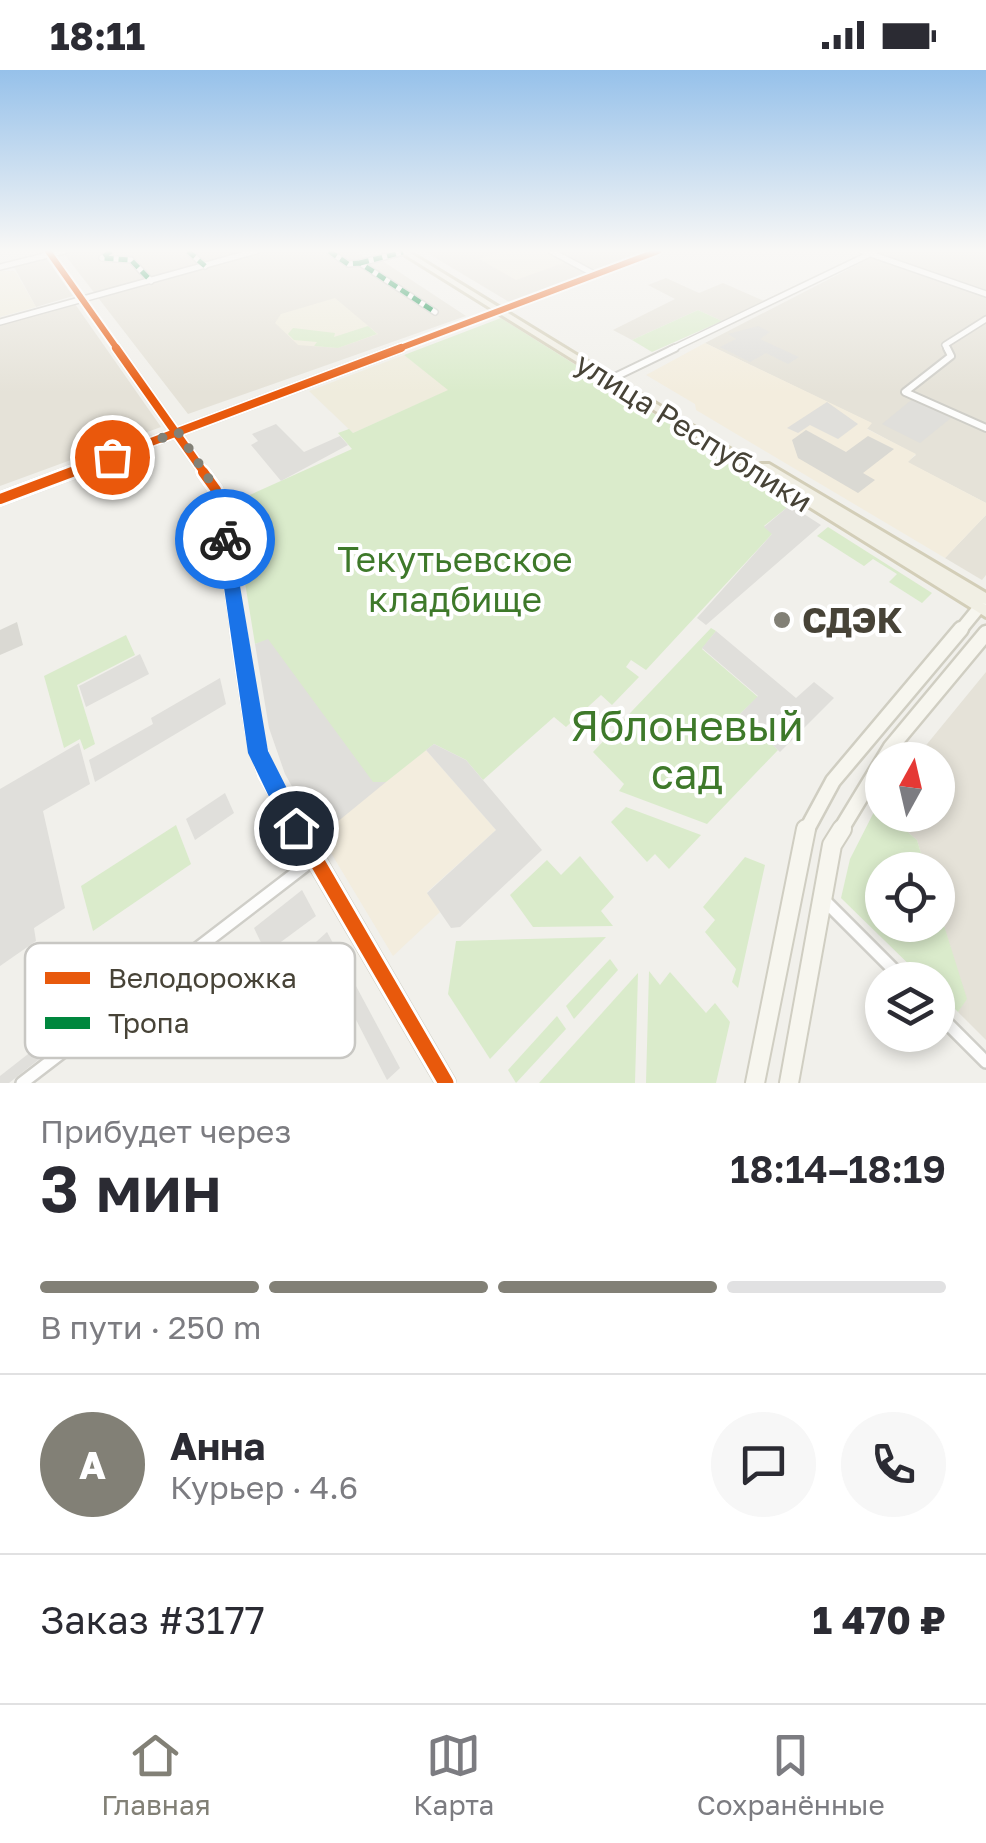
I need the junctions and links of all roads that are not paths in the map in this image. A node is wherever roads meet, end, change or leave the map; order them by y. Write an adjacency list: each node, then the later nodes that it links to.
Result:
1 (88, 298): 7 (street)
2 (415, 298): 9 (street)
3 (483, 298): 8 (main road, улица Республики)
4 (485, 298): 8 (main road, улица Республики)
5 (534, 298): 8 (street)
6 (775, 298): 12 (street)
7 (82, 300): 11 (street); 14 (street)
8 (503, 310): 12 (main road, улица Республики); 14 (street); 16 (main road, улица Республики)
9 (436, 312)
10 (986, 319): 13 (street)
11 (0, 322)
12 (616, 376): 16 (main road, улица Республики)
13 (986, 428)
14 (178, 432): 15 (street); 18 (street)
15 (0, 499)
16 (984, 605): 27 (street)
17 (986, 633): 19 (street)
18 (312, 855): 20 (street); 26 (street)
19 (820, 896): 21 (street); 28 (street)
20 (200, 943)
21 (886, 962)
22 (955, 1031): 24 (street)
23 (54, 1058): 25 (street)
24 (986, 1062)
25 (22, 1083)
26 (446, 1083)
27 (755, 1083)
28 (789, 1083)

